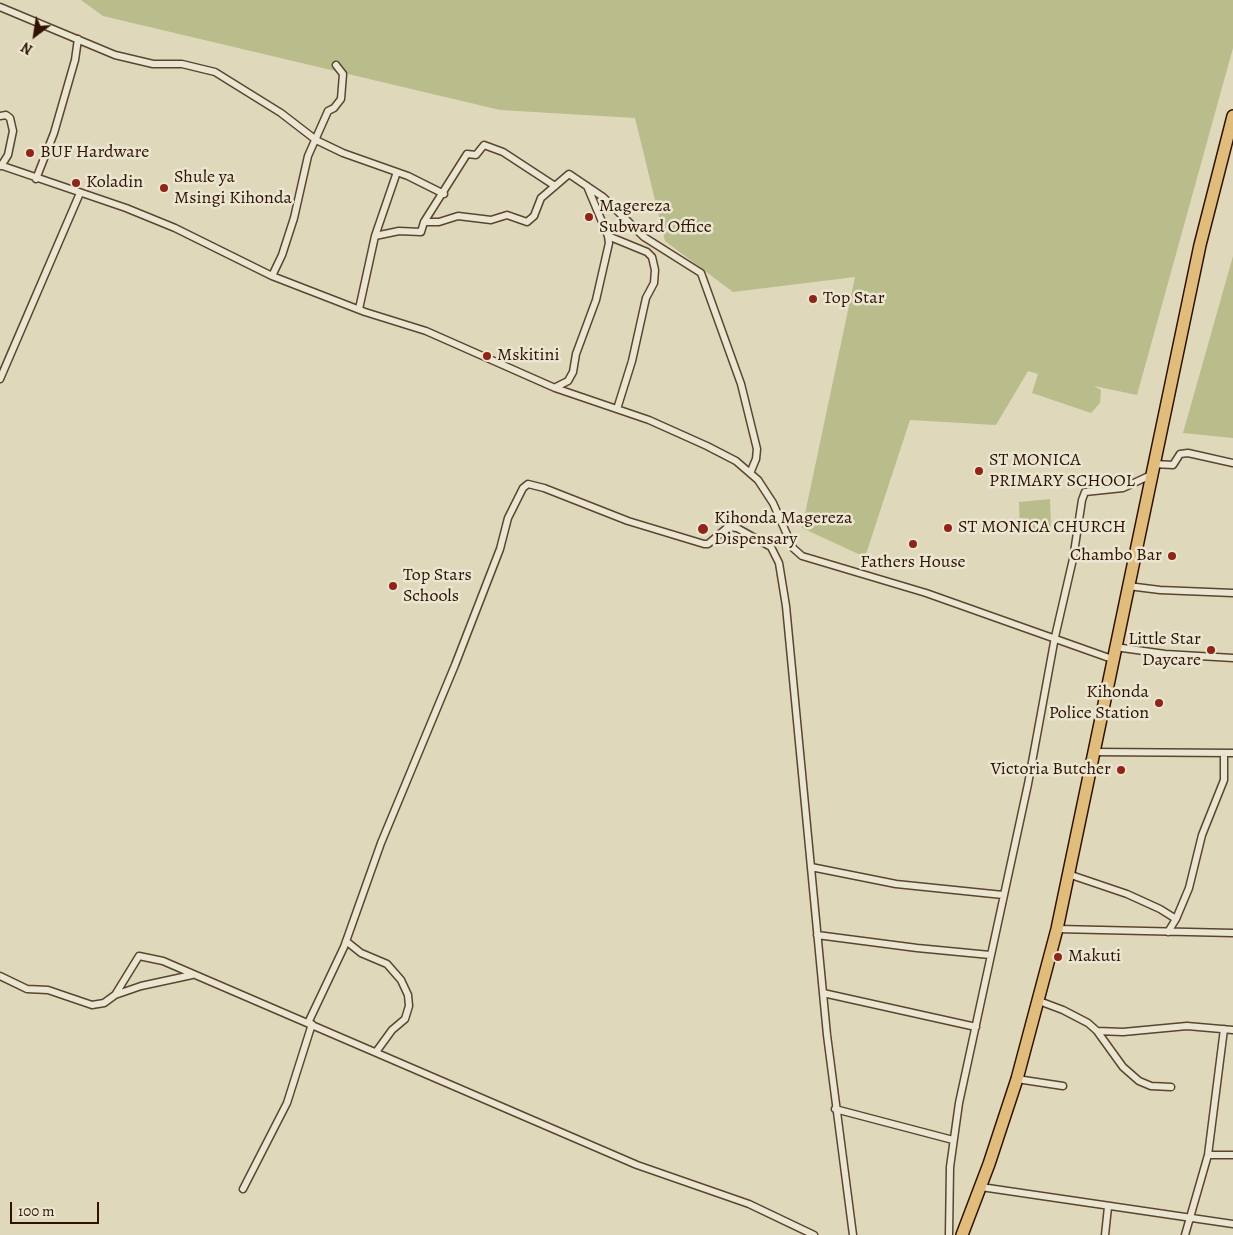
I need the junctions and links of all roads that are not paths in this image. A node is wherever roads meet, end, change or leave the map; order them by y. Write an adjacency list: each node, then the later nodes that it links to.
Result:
1 (0, 7): 2 (street)
2 (78, 39): 6 (street); 9 (street)
3 (336, 65): 6 (street)
4 (0, 116): 7 (street)
5 (1233, 116): 23 (highway)
6 (316, 140): 8 (street); 17 (street)
7 (0, 165): 9 (street)
8 (397, 172): 13 (street); 15 (street)
9 (36, 179): 12 (street)
10 (555, 186): 11 (street); 13 (street); 14 (street)
11 (587, 186): 16 (street); 24 (street)
12 (80, 193): 17 (street); 19 (street)
13 (444, 194): 14 (street)
14 (424, 222): 15 (street)
15 (375, 236): 18 (street)
16 (608, 236): 20 (street); 21 (street)
17 (272, 276): 18 (street)
18 (359, 309): 20 (street)
19 (0, 379)
20 (555, 388): 21 (street)
21 (616, 409): 24 (street)
22 (1233, 463): 23 (street)
23 (1152, 469): 25 (highway); 27 (street)
24 (751, 472): 27 (street)
25 (1128, 586): 26 (street); 28 (highway)
26 (1233, 593)
27 (1055, 637): 28 (street); 35 (street)
28 (1113, 653): 29 (street); 30 (highway)
29 (1233, 658)
30 (1092, 752): 31 (street); 34 (highway)
31 (1224, 753): 32 (street); 36 (street)
32 (1233, 753)
33 (811, 867): 35 (street); 40 (street); 41 (street)
34 (1068, 874): 36 (street); 37 (highway)
35 (1003, 895): 42 (street)
36 (1176, 919): 38 (street)
37 (1057, 929): 38 (street); 47 (highway)
38 (1168, 932): 39 (street)
39 (1233, 933)
40 (817, 935): 42 (street); 45 (street)
41 (346, 941): 48 (street); 53 (street)
42 (990, 954): 49 (street)
43 (193, 975): 46 (street); 46 (street); 48 (street)
44 (0, 976): 46 (street)
45 (823, 993): 49 (street); 57 (street)
46 (115, 995)
47 (1039, 1001): 52 (street); 54 (highway)
48 (310, 1023): 53 (street); 62 (street)
49 (976, 1026): 58 (street)
50 (1224, 1029): 51 (street); 52 (street); 59 (street)
51 (1233, 1030)
52 (1097, 1031): 56 (street)
53 (376, 1052): 66 (street)
54 (1017, 1079): 55 (street); 61 (highway)
55 (1063, 1086)
56 (1171, 1087)
57 (835, 1109): 58 (street); 67 (street)
58 (953, 1140): 68 (street)
59 (1208, 1155): 60 (street); 64 (street)
60 (1233, 1155)
61 (981, 1187): 63 (street); 69 (highway)
62 (243, 1190)
63 (1108, 1207): 64 (street); 70 (street)
64 (1190, 1218): 65 (street); 71 (street)
65 (1233, 1224)
66 (814, 1235)
67 (853, 1235)
68 (949, 1235)
69 (962, 1235)
70 (1106, 1235)
71 (1186, 1235)

